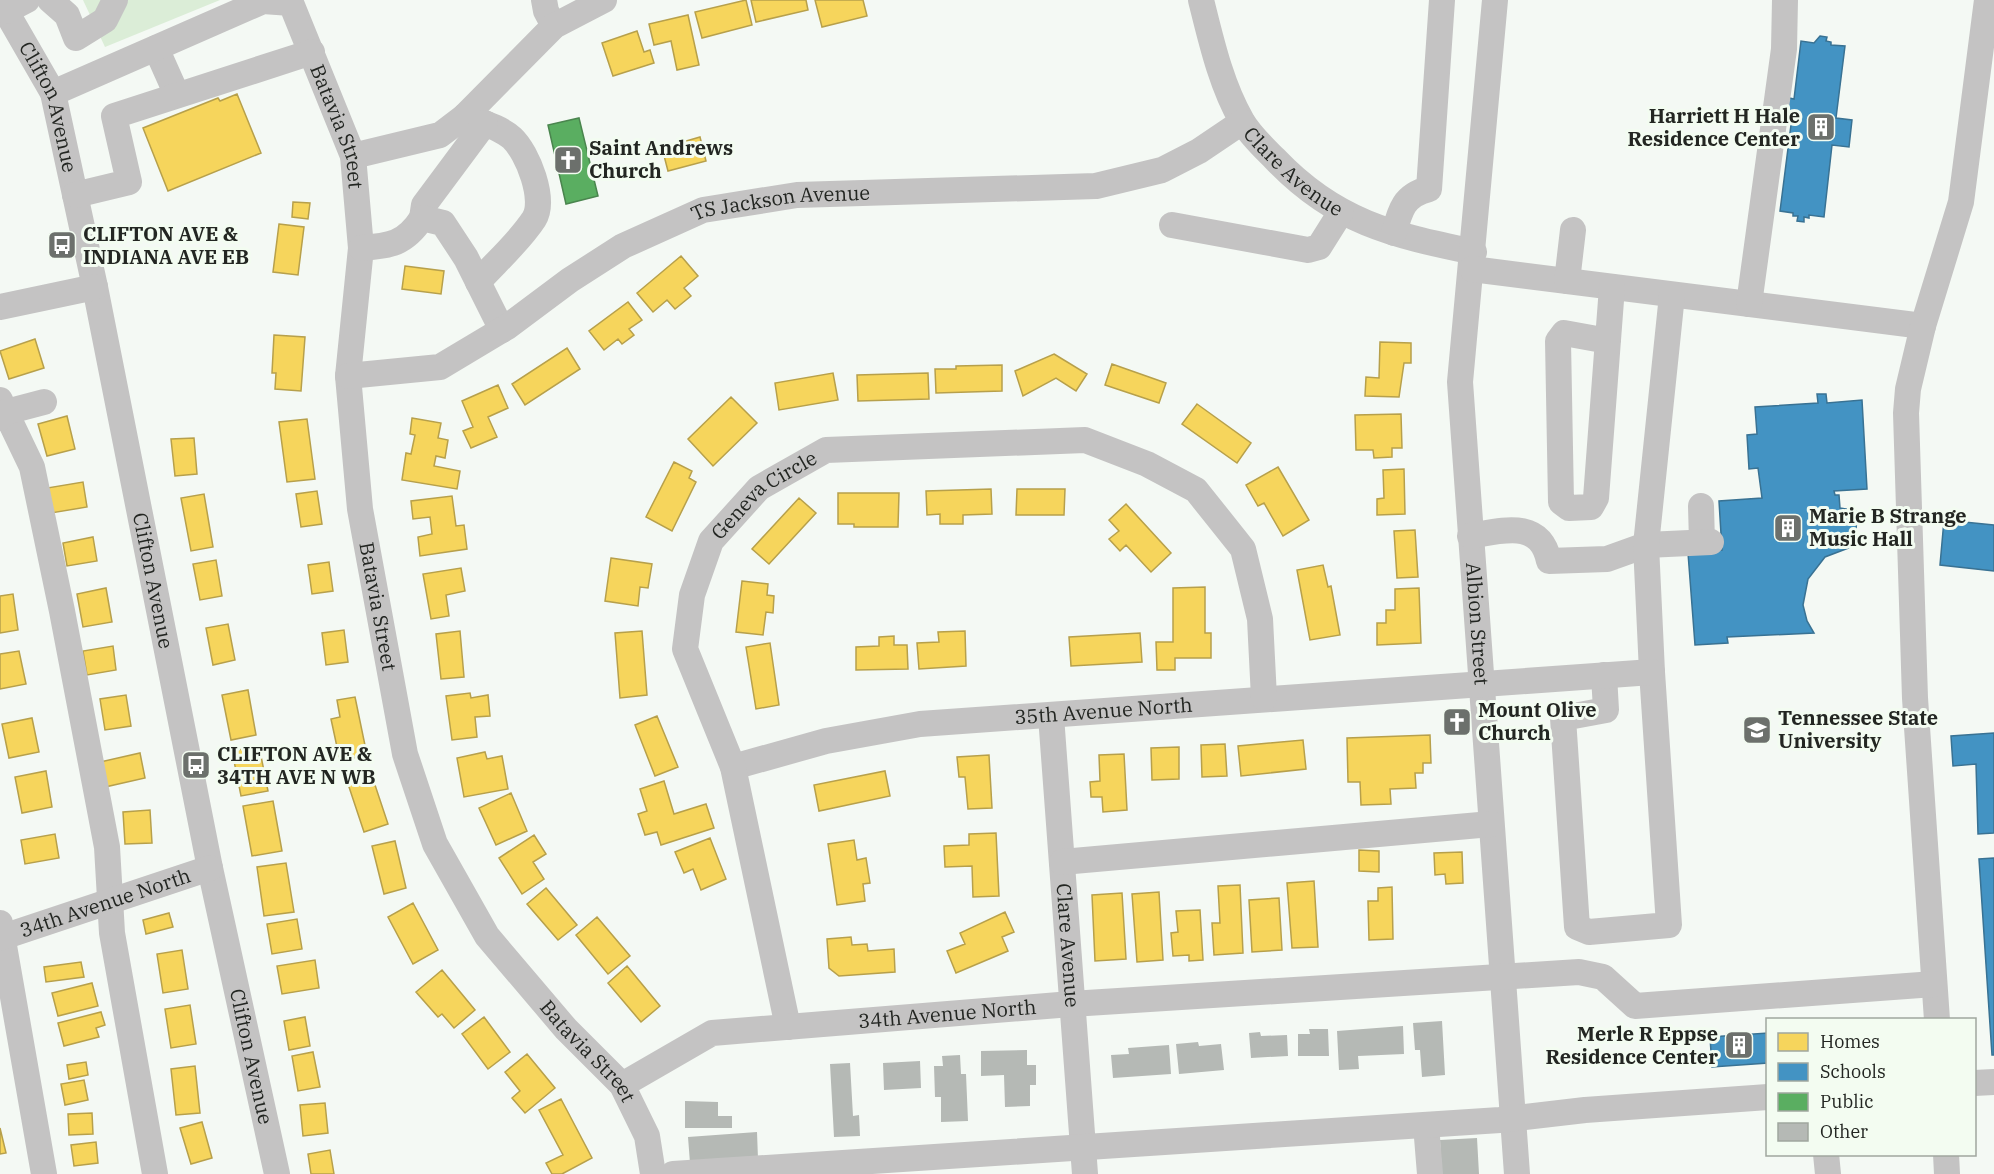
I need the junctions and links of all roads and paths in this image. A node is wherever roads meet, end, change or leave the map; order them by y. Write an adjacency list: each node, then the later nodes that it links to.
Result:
1 (50, 0): 2 (street)
2 (116, 0)
3 (544, 0): 13 (street)
4 (604, 0): 13 (street)
5 (1201, 0): 19 (street, Clare Avenue)
6 (1442, 0): 26 (street)
7 (1495, 0): 28 (street, Albion Street)
8 (1785, 0): 34 (street)
9 (1987, 0): 36 (street)
10 (263, 1): 11 (street, Batavia Street); 14 (street)
11 (294, 1): 15 (street, Batavia Street)
12 (11, 4): 16 (street, Clifton Avenue)
13 (554, 26): 18 (street)
14 (156, 48): 16 (street); 17 (street)
15 (312, 52): 17 (street); 20 (street, Batavia Street)
16 (53, 93): 21 (street, Clifton Avenue)
17 (177, 95): 21 (street)
18 (475, 120): 20 (street); 23 (street); 30 (street)
19 (1242, 122): 22 (street, Clare Avenue); 37 (street, TS Jackson Avenue)
20 (353, 156): 27 (street, Batavia Street)
21 (75, 195): 31 (street, Clifton Avenue)
22 (1341, 212): 24 (street); 26 (street, Clare Avenue)
23 (422, 218): 27 (street); 30 (street)
24 (1172, 225)
25 (1573, 230): 29 (street)
26 (1394, 233): 28 (street, Clare Avenue)
27 (361, 248): 39 (street, Batavia Street)
28 (1473, 261): 29 (street, Clare Avenue); 43 (street, Albion Street)
29 (1567, 281): 32 (street, Clare Avenue)
30 (478, 282): 37 (street)
31 (95, 287): 35 (street); 53 (street, Clifton Avenue)
32 (1612, 287): 33 (street, Clare Avenue); 38 (street)
33 (1672, 295): 34 (street, Clare Avenue); 44 (street)
34 (1749, 304): 36 (street, Clare Avenue)
35 (0, 307)
36 (1923, 326): 57 (street)
37 (502, 330): 39 (street, TS Jackson Avenue)
38 (1608, 341): 38 (street)
39 (348, 376): 63 (street, Batavia Street)
40 (44, 402): 41 (street)
41 (2, 410): 54 (street)
42 (1701, 506): 44 (street)
43 (1470, 537): 44 (street); 47 (street, Albion Street)
44 (1646, 546): 45 (street)
45 (1652, 672): 46 (street, 35th Avenue North); 46 (street)
46 (1604, 675): 47 (street, 35th Avenue North)
47 (1480, 684): 48 (street, 35th Avenue North); 51 (street, Albion Street)
48 (1264, 698): 49 (street, 35th Avenue North); 50 (street, Geneva Circle)
49 (1051, 716): 50 (street, 35th Avenue North); 52 (street, Clare Avenue)
50 (733, 767): 60 (street, Geneva Circle)
51 (1491, 824): 52 (street); 56 (street, Albion Street)
52 (1062, 862): 58 (street, Clare Avenue)
53 (210, 868): 54 (street, 34th Avenue North); 72 (street, Clifton Avenue)
54 (110, 902): 55 (street, 34th Avenue North); 71 (street)
55 (1, 933): 70 (street)
56 (1503, 978): 57 (street, 34th Avenue North); 58 (street, 34th Avenue North); 65 (street, Albion Street)
57 (1934, 984): 59 (street)
58 (1071, 1004): 60 (street, 34th Avenue North); 67 (street, Clare Avenue)
59 (1937, 1018)
60 (788, 1027): 63 (street, 34th Avenue North)
61 (1994, 1082): 62 (street)
62 (1976, 1083)
63 (622, 1085): 73 (street, Batavia Street)
64 (1766, 1097): 65 (street)
65 (1513, 1118): 66 (street); 77 (street, Albion Street)
66 (1426, 1125): 67 (street); 76 (street)
67 (1084, 1148): 74 (street); 75 (street, Clare Avenue)
68 (1826, 1156): 78 (street)
69 (1946, 1156): 79 (street)
70 (44, 1174)
71 (155, 1174)
72 (277, 1174)
73 (652, 1174)
74 (673, 1174)
75 (1085, 1174)
76 (1430, 1174)
77 (1517, 1174)
78 (1828, 1174)
79 (1947, 1174)

